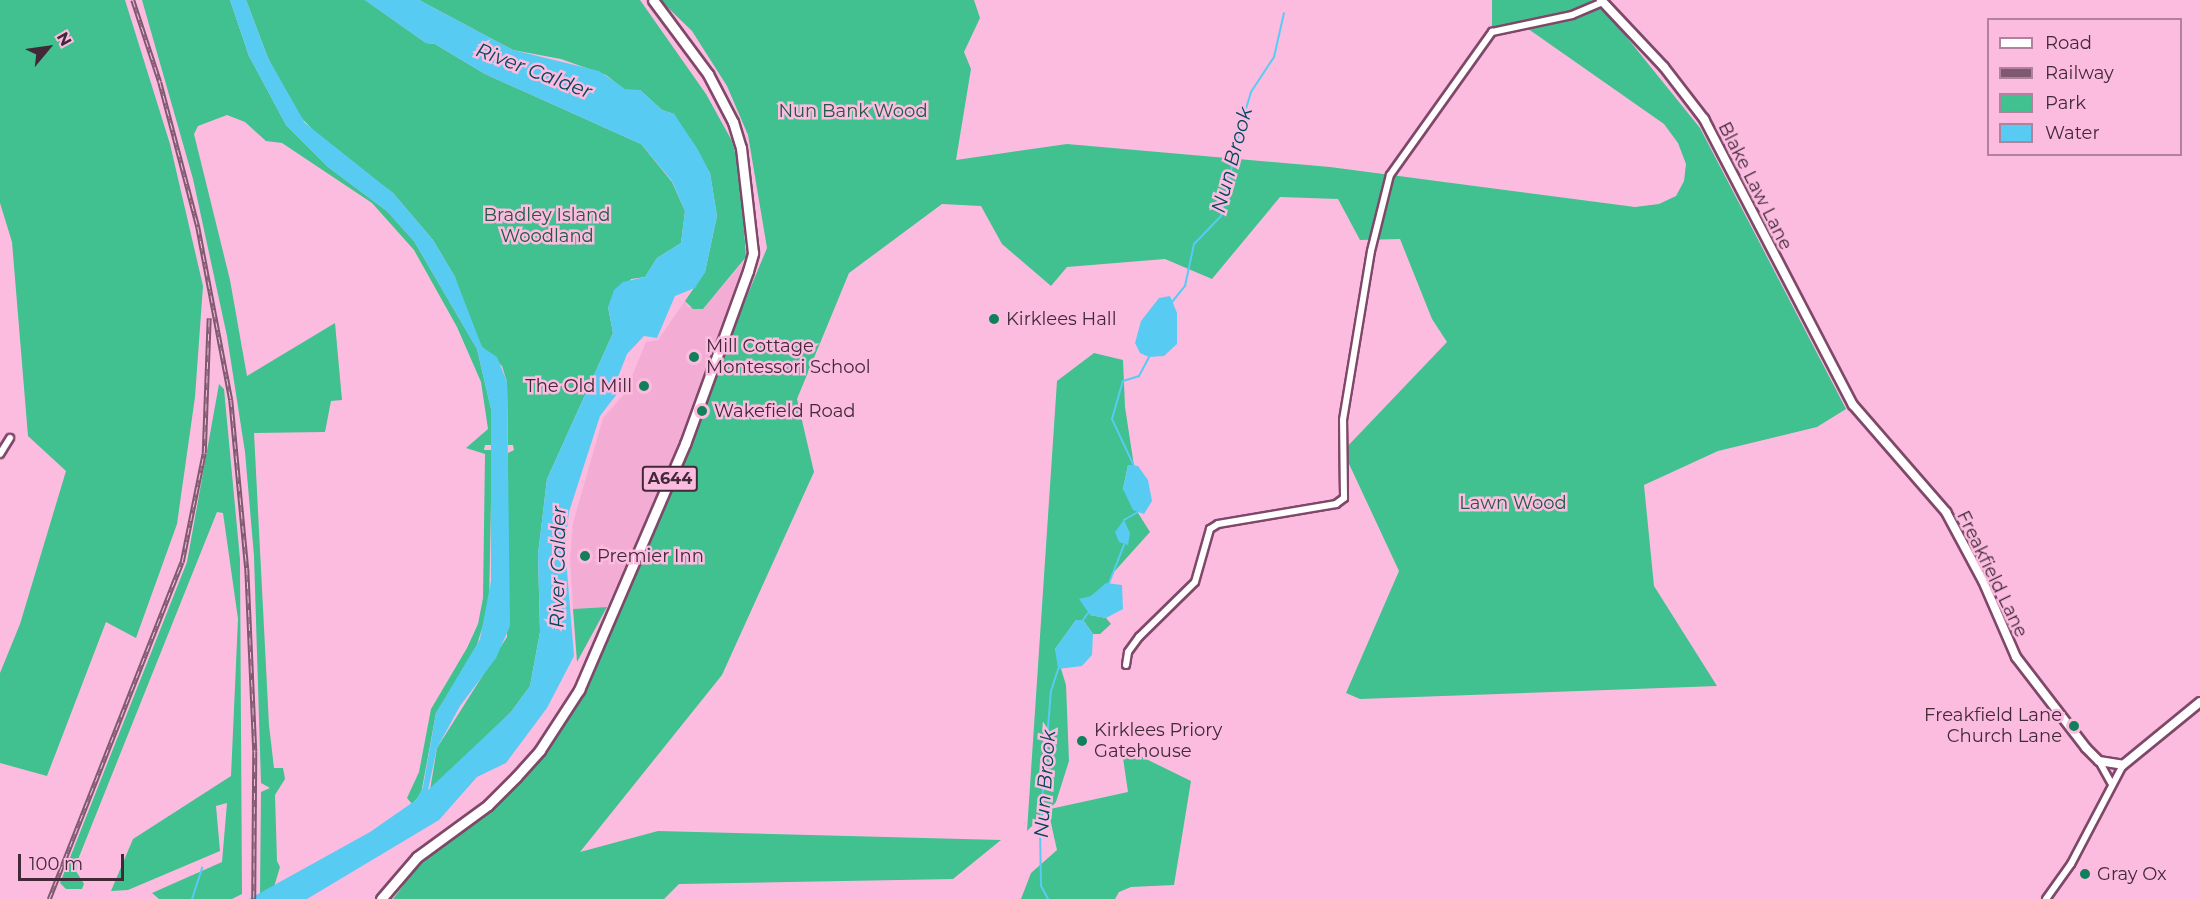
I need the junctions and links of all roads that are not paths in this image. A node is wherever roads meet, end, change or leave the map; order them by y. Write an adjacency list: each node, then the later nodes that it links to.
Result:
1 (653, 0): 11 (highway, A644)
2 (1602, 1): 3 (street, Blake Law Lane); 6 (street)
3 (1853, 405): 8 (street, Freakfield Lane)
4 (10, 438): 5 (street)
5 (0, 454)
6 (1126, 665)
7 (2200, 702): 9 (street)
8 (2099, 760): 9 (street); 10 (street)
9 (2123, 765): 10 (street)
10 (2111, 783): 12 (street)
11 (381, 899)
12 (2046, 899)

